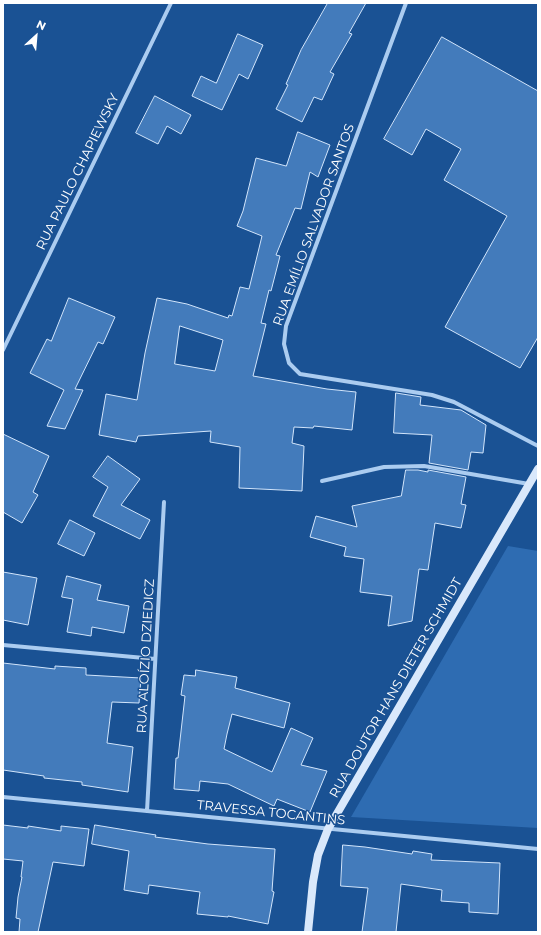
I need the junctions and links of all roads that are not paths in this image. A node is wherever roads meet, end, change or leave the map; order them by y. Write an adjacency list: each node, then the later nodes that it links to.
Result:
1 (171, 3): 3 (street, RUA PAULO CHAPIEWSKY)
2 (406, 3): 4 (street, RUA EMÍLIO SALVADOR SANTOS)
3 (3, 350)
4 (538, 446)
5 (538, 469): 7 (street, RUA DOUTOR HANS DIETER SCHMIDT)
6 (322, 481): 7 (street)
7 (529, 484): 13 (street, RUA DOUTOR HANS DIETER SCHMIDT)
8 (164, 502): 10 (street, RUA ALOÍZIO DZIEDICZ)
9 (3, 645): 10 (street)
10 (155, 659): 12 (street, RUA ALOÍZIO DZIEDICZ)
11 (3, 797): 12 (street, TRAVESSA TOCANTINS)
12 (147, 811): 13 (street, TRAVESSA TOCANTINS)
13 (328, 828): 14 (street, TRAVESSA TOCANTINS); 15 (street, RUA DOUTOR HANS DIETER SCHMIDT)
14 (538, 849)
15 (308, 932)

